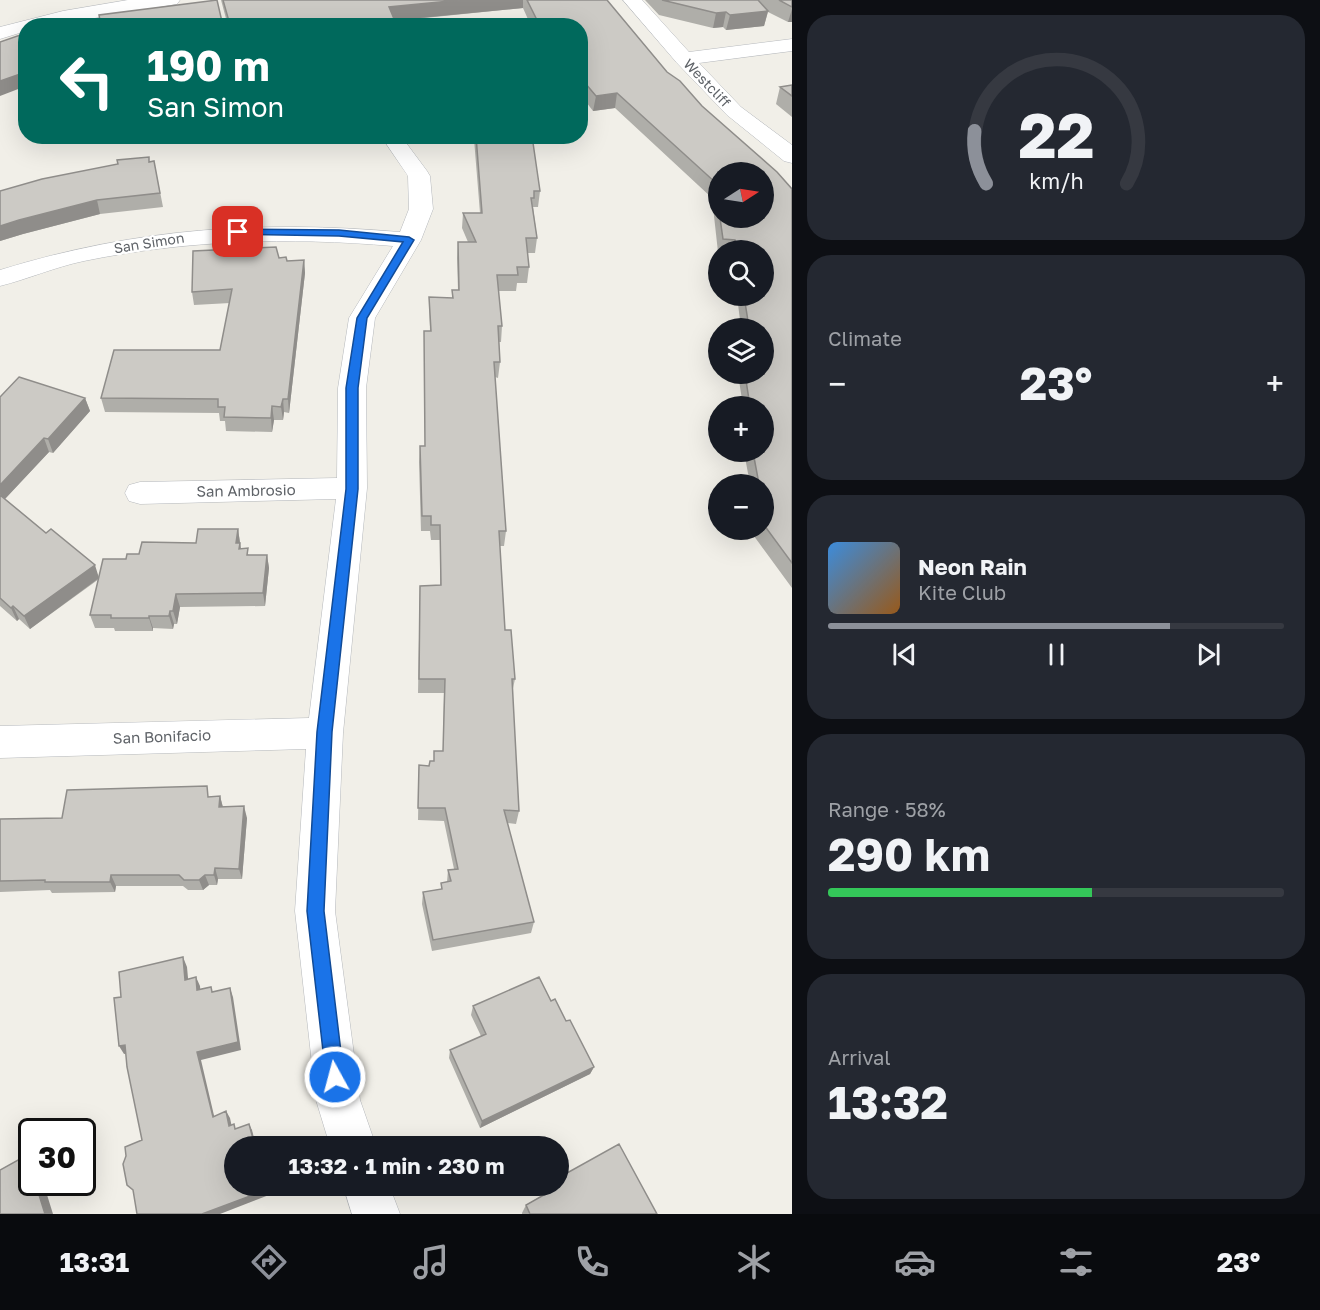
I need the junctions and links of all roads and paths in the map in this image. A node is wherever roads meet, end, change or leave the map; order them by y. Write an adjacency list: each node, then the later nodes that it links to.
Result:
1 (171, 0): 3 (street)
2 (632, 0): 7 (street, Westcliff)
3 (57, 18)
4 (18, 27): 5 (street)
5 (0, 33)
6 (792, 45): 7 (street)
7 (684, 59): 9 (street, Westcliff)
8 (395, 144): 10 (street)
9 (792, 156)
10 (409, 240): 11 (street, San Simon); 12 (street)
11 (0, 278)
12 (352, 489): 13 (street, San Ambrosio); 14 (street)
13 (140, 493)
14 (325, 732): 15 (street, San Bonifacio); 16 (street)
15 (0, 742)
16 (350, 1136)
17 (370, 1196): 18 (street)
18 (376, 1214)

